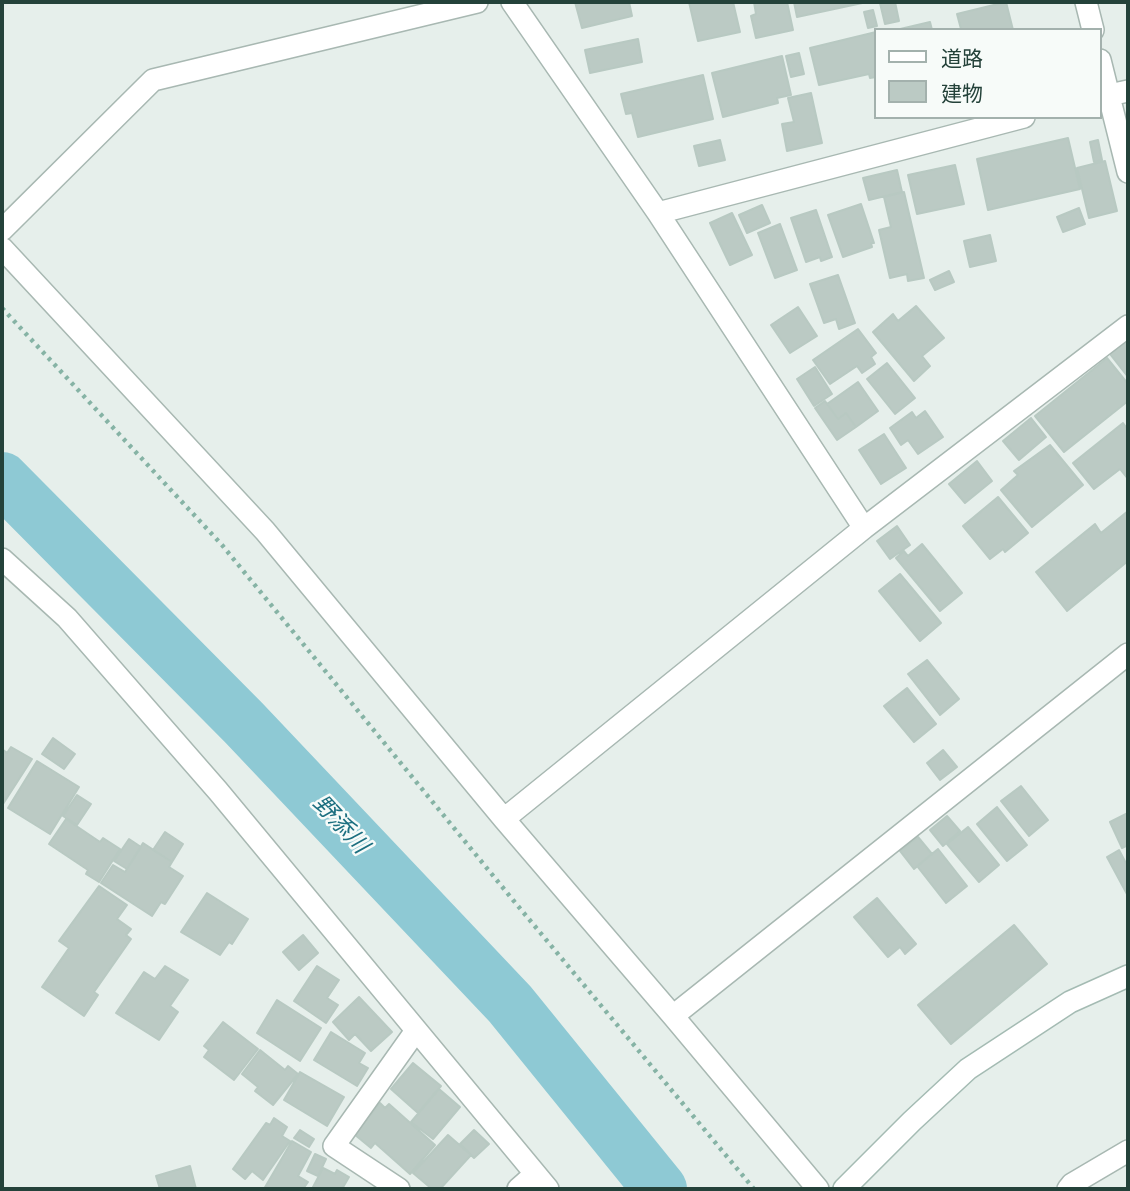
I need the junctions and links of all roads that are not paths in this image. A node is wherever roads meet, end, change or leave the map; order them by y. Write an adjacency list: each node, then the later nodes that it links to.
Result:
1 (477, 2): 10 (street)
2 (512, 2): 9 (street)
3 (1086, 2): 4 (street)
4 (1092, 28)
5 (1102, 66): 6 (street)
6 (1112, 94): 8 (street)
7 (1016, 119): 9 (street)
8 (1128, 172)
9 (658, 213): 13 (street)
10 (2, 230)
11 (2, 248): 16 (street)
12 (1128, 326): 13 (street)
13 (864, 528): 16 (street)
14 (2, 559): 19 (street)
15 (1128, 654): 18 (street)
16 (504, 819): 18 (street)
17 (1128, 976): 25 (street)
18 (673, 1016): 24 (street)
19 (415, 1032): 21 (street); 22 (street)
20 (1128, 1151): 26 (street)
21 (542, 1182): 23 (street)
22 (399, 1189)
23 (518, 1189)
24 (818, 1189)
25 (844, 1189)
26 (1068, 1189)

